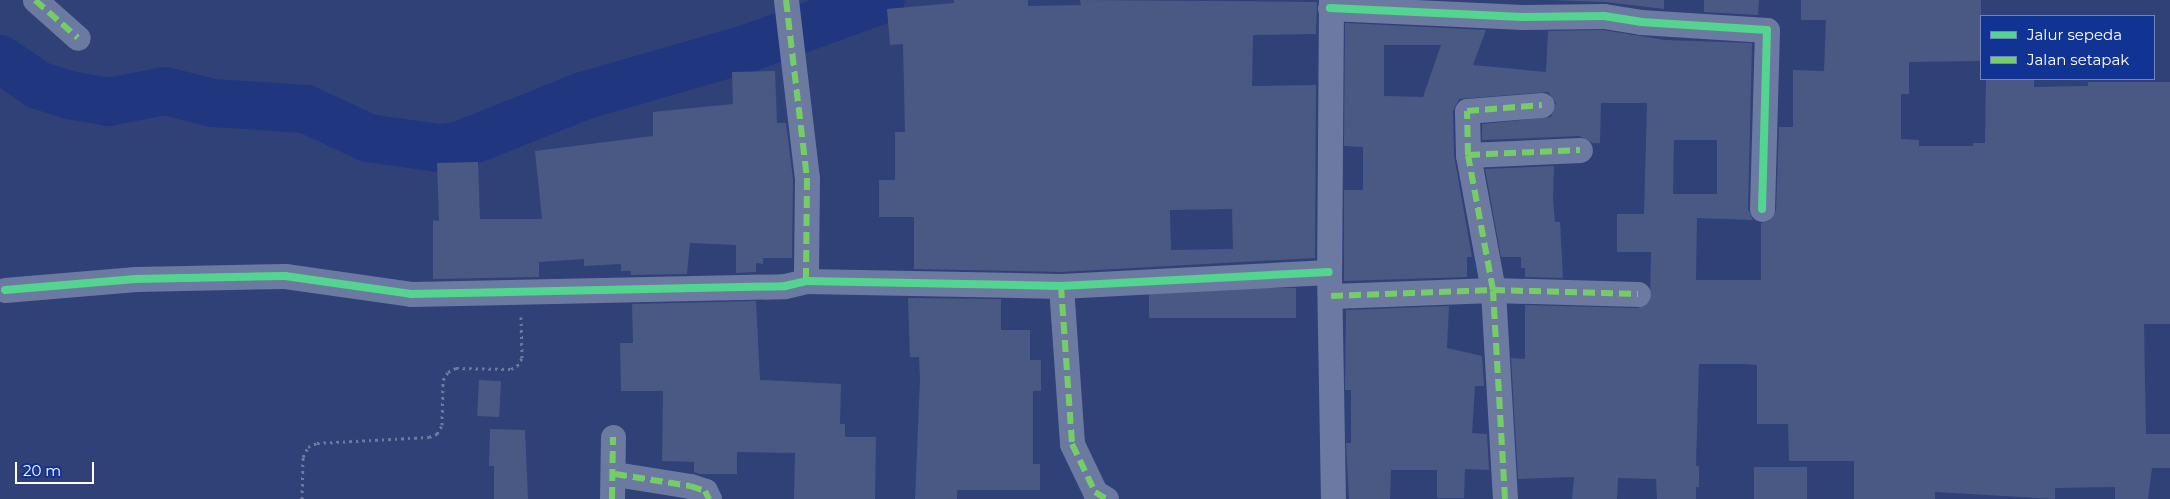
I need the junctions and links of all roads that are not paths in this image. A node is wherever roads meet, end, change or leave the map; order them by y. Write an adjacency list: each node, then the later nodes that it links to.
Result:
1 (35, 0): 4 (street)
2 (786, 2): 9 (street)
3 (1330, 4): 8 (street); 10 (street)
4 (78, 38)
5 (1542, 105): 7 (street)
6 (1580, 150): 7 (street)
7 (1468, 155): 13 (street)
8 (1762, 209)
9 (806, 281): 11 (street); 12 (street)
10 (1330, 284): 11 (street); 13 (street); 20 (street)
11 (1061, 286): 19 (street)
12 (5, 290)
13 (1493, 290): 14 (street); 21 (street)
14 (1638, 294)
15 (613, 438): 16 (street)
16 (615, 474): 17 (street); 18 (street)
17 (612, 499)
18 (709, 499)
19 (1106, 499)
20 (1334, 499)
21 (1505, 499)

